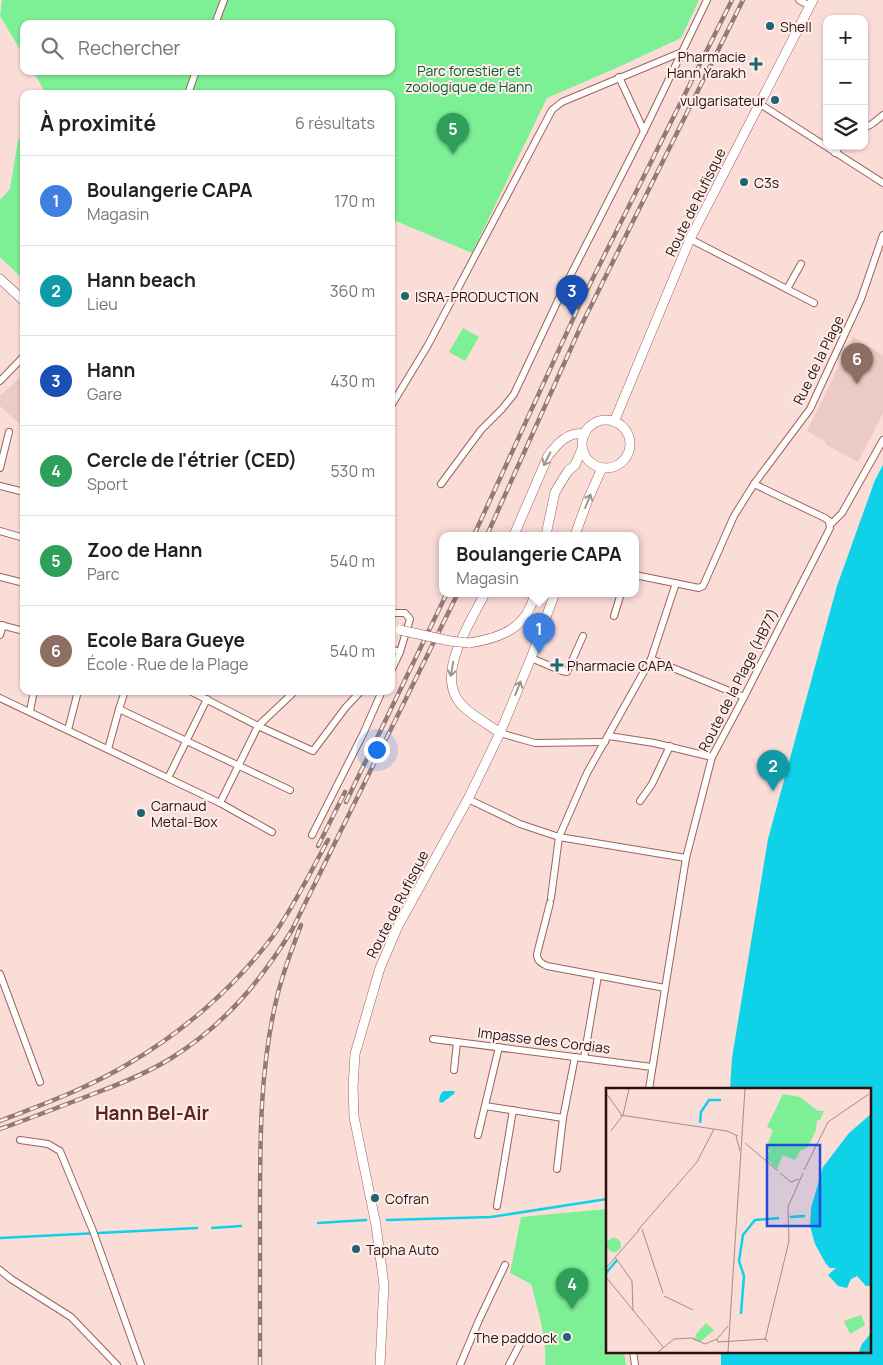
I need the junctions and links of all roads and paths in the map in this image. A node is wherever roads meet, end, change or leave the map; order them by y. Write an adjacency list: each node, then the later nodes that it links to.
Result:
1 (224, 0): 5 (street)
2 (706, 0): 6 (street)
3 (799, 0): 4 (street)
4 (812, 3): 10 (main road, Route de Rufisque)
5 (216, 20)
6 (682, 52): 8 (street); 13 (street)
7 (195, 75): 9 (street)
8 (619, 77): 13 (street); 26 (street)
9 (189, 90)
10 (760, 104): 15 (street); 18 (main road, Route de Rufisque)
11 (883, 115): 12 (street)
12 (868, 126)
13 (644, 131): 36 (street)
14 (837, 150): 15 (street)
15 (835, 153): 16 (street)
16 (883, 183)
17 (883, 235): 37 (street, Rue de la Plage)
18 (690, 239): 21 (street); 27 (main road, Route de Rufisque)
19 (801, 264): 21 (street)
20 (0, 279): 22 (main road)
21 (788, 290): 23 (street)
22 (20, 297)
23 (814, 303)
24 (20, 360): 25 (street)
25 (0, 381)
26 (395, 399)
27 (614, 422): 29 (main road); 35 (main road)
28 (9, 432): 34 (street)
29 (585, 434): 31 (main road); 42 (main road, one-way to 42)
30 (883, 440): 40 (street, Route de la Plage (HB77))
31 (582, 449): 32 (main road); 33 (main road)
32 (592, 463): 33 (main road); 35 (main road)
33 (575, 465): 43 (main road)
34 (0, 468)
35 (602, 468): 44 (main road, one-way to 35)
36 (441, 484)
37 (754, 484): 40 (street); 49 (street, Rue de la Plage)
38 (0, 486): 39 (street)
39 (20, 491)
40 (830, 525): 74 (street, Route de la Plage (HB77))
41 (0, 531): 45 (street)
42 (515, 532)
43 (547, 532)
44 (576, 532)
45 (20, 537)
46 (639, 576): 49 (street)
47 (0, 577): 48 (street)
48 (20, 582)
49 (676, 584): 65 (street)
50 (483, 597): 81 (main road, one-way to 81)
51 (534, 597): 57 (main road, bridge)
52 (553, 597): 64 (main road, Route de Rufisque)
53 (620, 597): 55 (street)
54 (395, 613): 62 (street)
55 (614, 616)
56 (1, 625): 58 (street); 59 (street)
57 (395, 629)
58 (20, 630)
59 (0, 635)
60 (583, 636): 64 (street)
61 (395, 650): 62 (street)
62 (400, 652): 63 (street); 66 (street)
63 (395, 656)
64 (530, 658): 81 (main road, Route de Rufisque, one-way to 64)
65 (651, 658): 74 (street); 82 (street)
66 (395, 663)
67 (33, 695): 78 (street)
68 (77, 695): 80 (street)
69 (124, 695): 77 (street)
70 (198, 695): 76 (street)
71 (291, 695): 79 (street)
72 (357, 695): 79 (street)
73 (380, 695): 94 (street)
74 (744, 697): 86 (street, Route de la Plage (HB77))
75 (0, 698): 78 (street)
76 (206, 699): 79 (street); 83 (street)
77 (119, 709): 83 (street); 85 (street)
78 (30, 711): 80 (street)
79 (258, 726): 87 (street)
80 (68, 730): 85 (street)
81 (500, 733): 82 (street); 90 (main road, Route de Rufisque)
82 (607, 739): 84 (street); 95 (street)
83 (186, 741): 87 (street); 88 (street)
84 (670, 746): 86 (street); 91 (street)
85 (108, 749): 88 (street)
86 (712, 757): 96 (street, Route de la Plage (HB77))
87 (238, 765): 89 (street); 92 (street)
88 (168, 778): 92 (street)
89 (290, 790)
90 (468, 799): 95 (street); 122 (main road, Route de Rufisque)
91 (640, 801)
92 (220, 803): 93 (street)
93 (272, 832)
94 (312, 835)
95 (559, 838): 96 (street); 98 (street)
96 (686, 858): 99 (street, Route de la Plage (HB77))
97 (0, 974): 107 (street)
98 (598, 976): 99 (street); 104 (street)
99 (665, 988): 105 (street, Route de la Plage (HB77))
100 (433, 1039): 101 (street, Impasse des Cordias)
101 (457, 1042): 102 (street, Impasse des Cordias); 106 (street)
102 (499, 1047): 103 (street, Impasse des Cordias); 109 (street)
103 (574, 1057): 104 (street, Impasse des Cordias); 111 (street)
104 (584, 1058): 105 (street, Impasse des Cordias)
105 (652, 1067): 108 (street, Route de la Plage (HB77))
106 (454, 1070)
107 (40, 1082)
108 (649, 1088)
109 (485, 1106): 110 (street); 112 (street)
110 (513, 1110): 111 (street); 115 (street)
111 (563, 1118): 114 (street)
112 (478, 1135)
113 (20, 1140): 121 (street)
114 (557, 1170)
115 (497, 1206)
116 (505, 1265): 123 (street)
117 (0, 1270): 120 (street)
118 (522, 1340): 124 (street)
119 (633, 1352): 125 (street)
120 (117, 1365)
121 (141, 1365)
122 (380, 1365)
123 (460, 1365)
124 (509, 1365)
125 (635, 1365)

